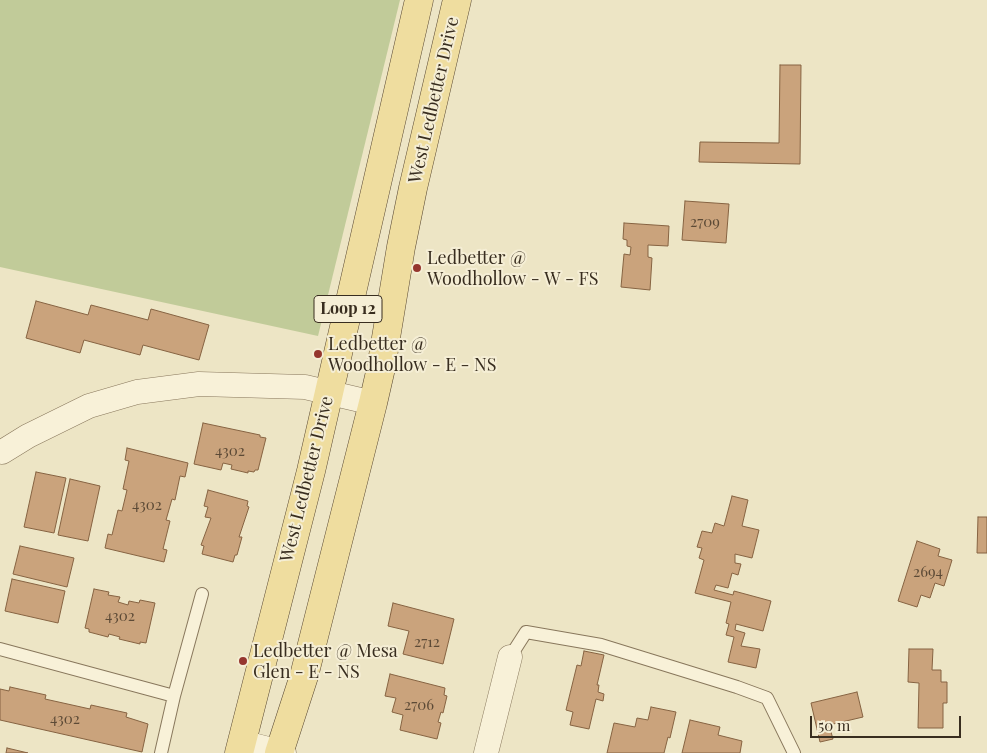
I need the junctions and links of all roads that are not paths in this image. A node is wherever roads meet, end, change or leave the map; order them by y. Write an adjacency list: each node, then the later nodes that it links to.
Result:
1 (419, 0): 3 (main road, West Ledbetter Drive / Loop 12)
2 (456, 0): 4 (main road, West Ledbetter Drive / Loop 12)
3 (328, 392): 4 (street); 5 (street); 10 (main road, West Ledbetter Drive / Loop 12)
4 (373, 402): 12 (main road, West Ledbetter Drive / Loop 12)
5 (1, 455)
6 (202, 594): 9 (lane)
7 (0, 649): 9 (lane)
8 (510, 657): 13 (street); 14 (lane)
9 (174, 696): 11 (lane)
10 (240, 747): 12 (street)
11 (161, 753)
12 (281, 753)
13 (486, 753)
14 (794, 753)

